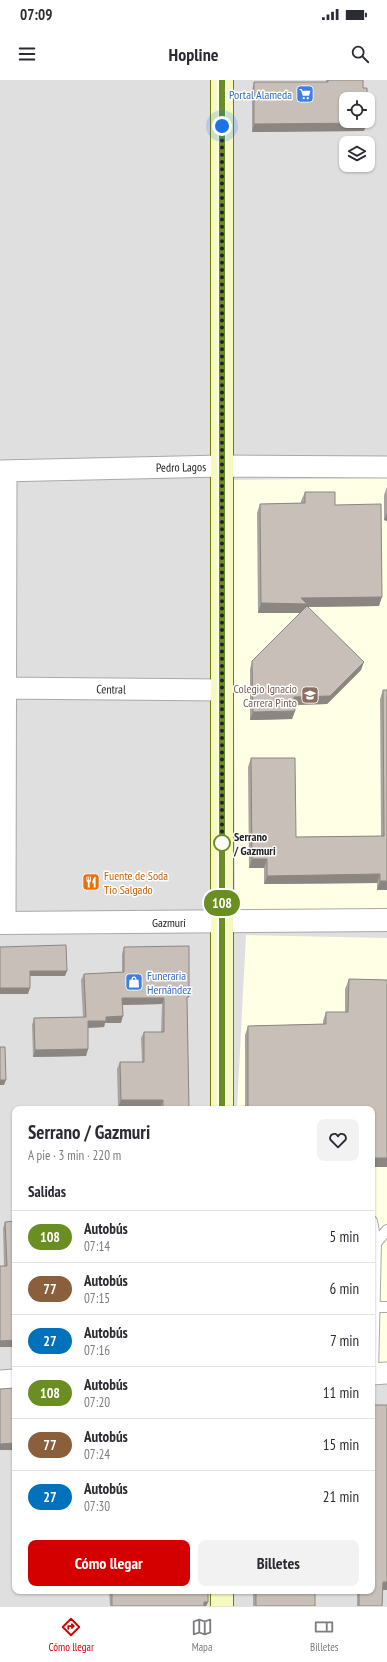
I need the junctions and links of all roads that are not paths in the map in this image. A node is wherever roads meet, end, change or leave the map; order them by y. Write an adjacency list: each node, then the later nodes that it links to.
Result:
1 (222, 80): 2 (main road)
2 (222, 466): 3 (street, Pedro Lagos); 4 (street, Pedro Lagos); 6 (main road)
3 (387, 467)
4 (3, 471): 5 (street)
5 (3, 688): 6 (street, Central); 9 (street)
6 (222, 690): 8 (main road)
7 (387, 920): 8 (street, Gazmuri)
8 (222, 922): 9 (street, Gazmuri); 10 (main road)
9 (2, 923)
10 (222, 1106)
11 (387, 1230): 13 (lane)
12 (375, 1238): 13 (lane)
13 (376, 1243): 14 (lane)
14 (375, 1307): 15 (lane); 16 (lane)
15 (387, 1307)
16 (377, 1374)
17 (0, 1380): 18 (street)
18 (12, 1380)
19 (222, 1594): 20 (main road)
20 (222, 1606)

